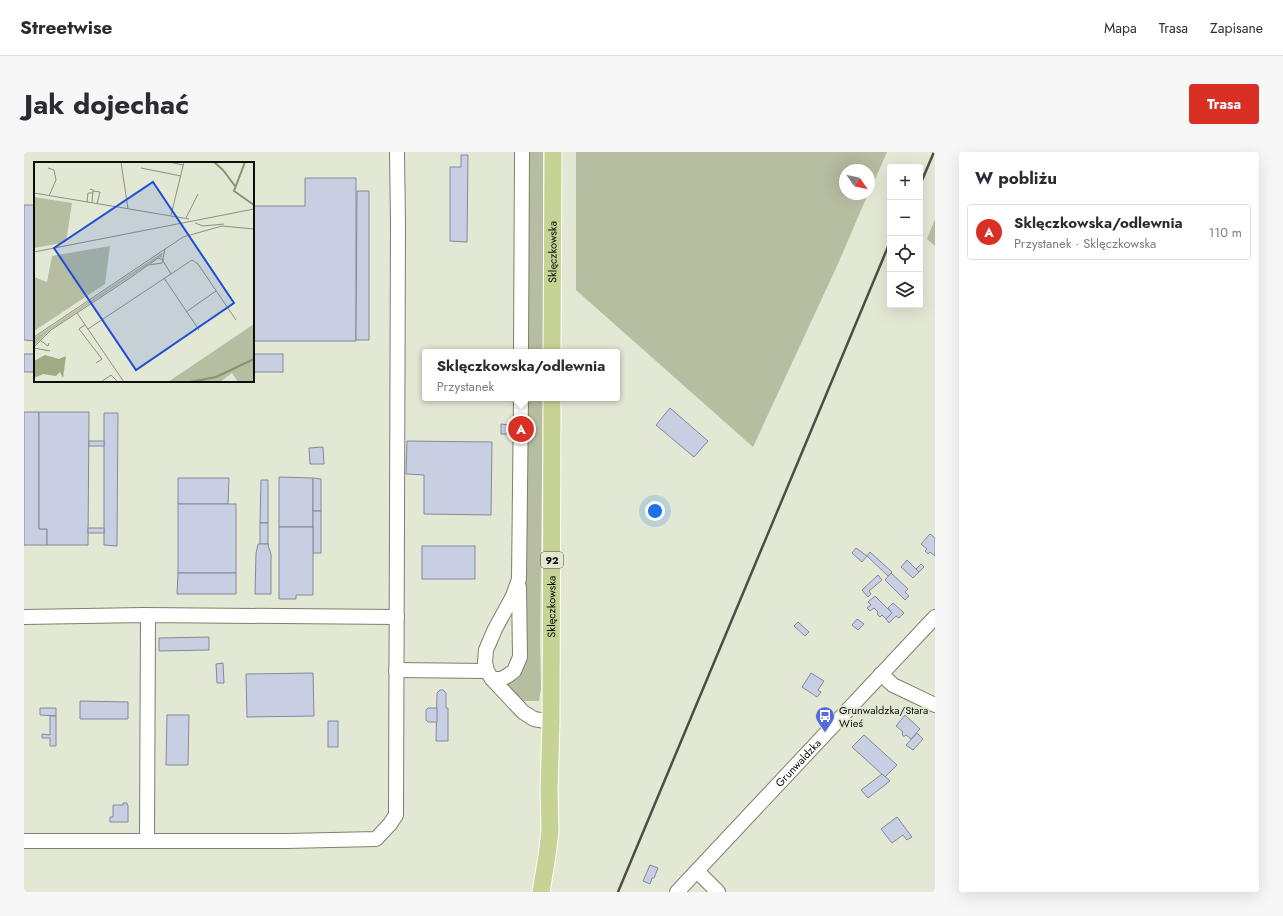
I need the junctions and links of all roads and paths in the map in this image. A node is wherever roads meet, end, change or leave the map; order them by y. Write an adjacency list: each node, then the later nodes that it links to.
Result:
1 (397, 152): 11 (street)
2 (522, 152): 4 (street)
3 (553, 152): 5 (main road, Sklęczkowska)
4 (521, 349)
5 (552, 349)
6 (521, 401): 8 (street)
7 (552, 401): 17 (main road, Sklęczkowska / 92)
8 (519, 579): 15 (street); 15 (street)
9 (148, 616): 10 (street); 11 (street); 19 (street)
10 (24, 617)
11 (397, 617): 13 (street)
12 (935, 617): 14 (street, Grunwaldzka)
13 (396, 670): 15 (street); 19 (street)
14 (881, 674): 16 (street); 21 (street, Grunwaldzka)
15 (490, 675): 17 (street)
16 (935, 705)
17 (551, 722): 18 (main road, Sklęczkowska / 92)
18 (549, 791): 22 (main road, Sklęczkowska / 92); 23 (main road, Sklęczkowska / 92)
19 (147, 840): 20 (street)
20 (24, 841)
21 (697, 871): 24 (street, Grunwaldzka); 25 (street)
22 (531, 892)
23 (541, 892)
24 (677, 892)
25 (718, 892)

